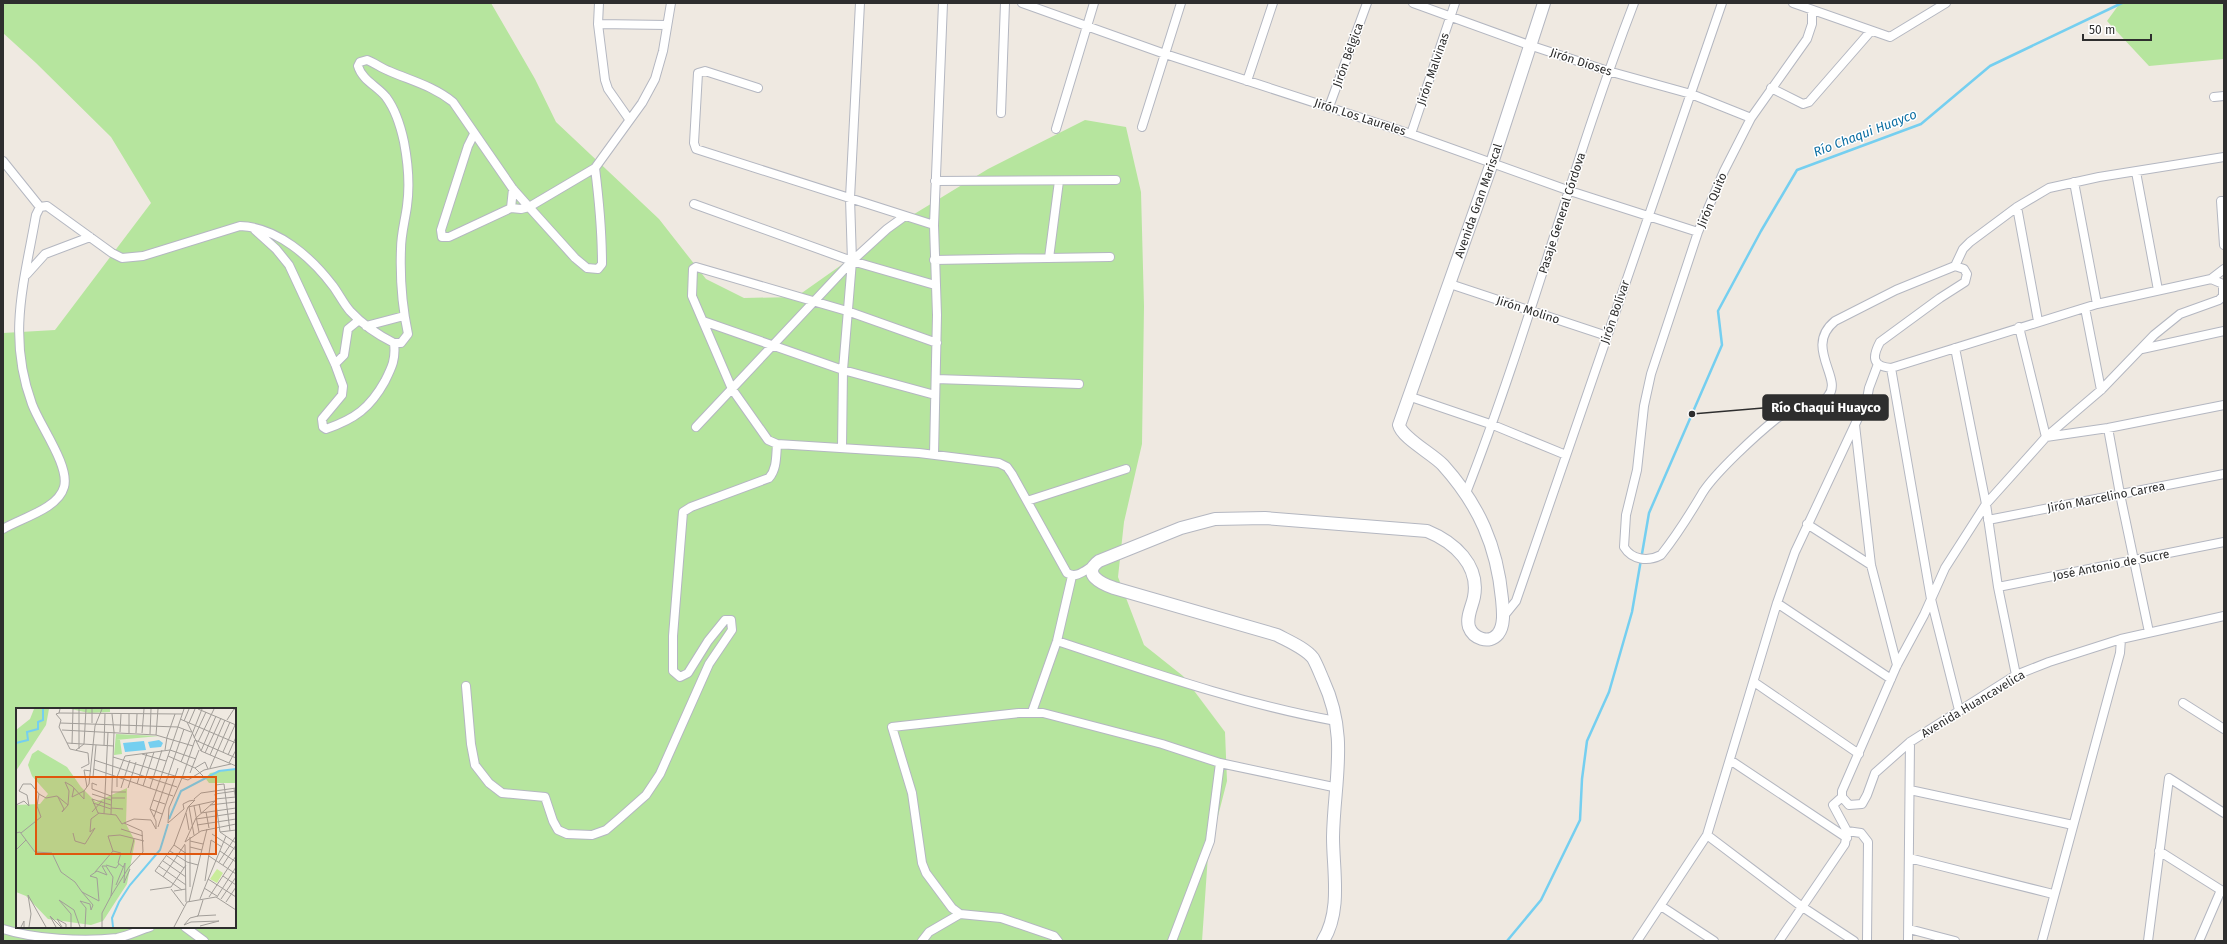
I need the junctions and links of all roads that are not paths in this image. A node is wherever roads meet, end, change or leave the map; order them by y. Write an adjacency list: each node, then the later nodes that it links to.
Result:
1 (600, 3): 20 (street)
2 (671, 3): 21 (street)
3 (860, 3): 52 (street)
4 (943, 3): 47 (street)
5 (1005, 3): 34 (street)
6 (1022, 3): 22 (street, Jirón Los Laureles)
7 (1094, 3): 22 (street)
8 (1181, 3): 25 (street)
9 (1273, 3): 27 (street)
10 (1367, 3): 33 (street, Jirón Bélgica)
11 (1413, 3): 19 (street, Jirón Dioses)
12 (1455, 3): 19 (street, Jirón Malvinas)
13 (1544, 3): 24 (street, Avenida Gran Mariscal)
14 (1634, 3): 26 (street, Pasaje General Córdova)
15 (1722, 3): 30 (street, Jirón Bolívar)
16 (1793, 3): 18 (street)
17 (1946, 3): 23 (street)
18 (1808, 7): 23 (street); 29 (street, Jirón Quito)
19 (1451, 17): 24 (street, Jirón Dioses); 40 (street, Jirón Malvinas)
20 (598, 24): 21 (street); 36 (street)
21 (667, 25): 36 (street)
22 (1087, 27): 25 (street, Jirón Los Laureles); 38 (street)
23 (1870, 32): 29 (street)
24 (1529, 45): 26 (street, Jirón Dioses); 43 (street, Avenida Gran Mariscal)
25 (1165, 54): 27 (street, Jirón Los Laureles); 37 (street)
26 (1608, 71): 30 (street, Jirón Dioses); 51 (street, Pasaje General Córdova)
27 (1248, 81): 33 (street, Jirón Los Laureles)
28 (758, 88): 52 (street)
29 (1771, 88): 35 (street, Jirón Quito)
30 (1691, 94): 35 (street, Jirón Dioses); 60 (street, Jirón Bolívar)
31 (2224, 96): 32 (street)
32 (2214, 97)
33 (1329, 107): 40 (street, Jirón Los Laureles)
34 (1001, 113)
35 (1751, 118): 63 (street, Jirón Quito)
36 (629, 119): 44 (street)
37 (1142, 127)
38 (1056, 129)
39 (474, 134): 50 (street); 58 (street); 82 (street)
40 (1411, 134): 43 (street, Jirón Los Laureles)
41 (2224, 157): 45 (street)
42 (3, 161): 56 (street)
43 (1492, 163): 51 (street, Jirón Los Laureles); 74 (street, Avenida Gran Mariscal)
44 (595, 168): 57 (street); 57 (street)
45 (2136, 172): 49 (street); 76 (street)
46 (1116, 180): 48 (street)
47 (935, 181): 48 (street); 61 (street)
48 (1059, 181): 67 (street)
49 (2074, 182): 55 (street); 78 (street)
50 (513, 189): 57 (street); 58 (street)
51 (1570, 192): 60 (street, Jirón Los Laureles); 80 (street, Pasaje General Córdova)
52 (850, 198): 59 (street); 69 (street)
53 (2224, 201): 65 (street)
54 (694, 204): 69 (street)
55 (2017, 206): 70 (street); 85 (street)
56 (40, 207): 64 (street); 72 (street)
57 (529, 207): 58 (street)
58 (511, 208)
59 (905, 216): 61 (street); 69 (street)
60 (1649, 216): 63 (street, Jirón Los Laureles); 89 (street, Jirón Bolívar)
61 (934, 225): 68 (street)
62 (251, 227): 64 (street); 83 (street); 95 (street)
63 (1698, 232): 70 (street, Jirón Quito)
64 (90, 237): 72 (street)
65 (2224, 245)
66 (1110, 257): 67 (street)
67 (1049, 258): 68 (street)
68 (934, 260): 75 (street)
69 (852, 261): 75 (street); 77 (street); 81 (street)
70 (1955, 266): 96 (street)
71 (2224, 269): 73 (street)
72 (25, 276): 123 (street)
73 (2211, 279): 76 (street); 94 (street)
74 (1450, 284): 80 (street, Jirón Molino); 104 (street, Avenida Gran Mariscal)
75 (935, 285): 90 (street)
76 (2158, 290): 78 (street)
77 (816, 301): 81 (street); 84 (street); 92 (street)
78 (2097, 304): 79 (street)
79 (2085, 308): 85 (street); 102 (street)
80 (1530, 310): 89 (street, Jirón Molino); 106 (street, Pasaje General Córdova)
81 (847, 311): 90 (street); 98 (street)
82 (404, 316): 86 (street); 91 (street)
83 (359, 320): 86 (street); 95 (street)
84 (703, 321): 92 (street); 101 (street)
85 (2038, 321): 87 (street)
86 (366, 326): 91 (street)
87 (2019, 327): 93 (street); 110 (street)
88 (2224, 331): 94 (street)
89 (1607, 336): 114 (street, Jirón Bolívar)
90 (937, 342): 99 (street)
91 (394, 343): 95 (street)
92 (772, 345): 98 (street); 101 (street)
93 (1955, 348): 97 (street); 120 (street)
94 (2142, 349): 102 (street)
95 (335, 364)
96 (1878, 364): 97 (street); 107 (street)
97 (1891, 368): 130 (street)
98 (843, 370): 103 (street); 112 (street)
99 (936, 379): 100 (street); 103 (street)
100 (1079, 384)
101 (732, 389): 108 (street); 111 (street)
102 (2101, 390): 110 (street)
103 (935, 395): 113 (street)
104 (1408, 396): 106 (street); 117 (street, Avenida Gran Mariscal)
105 (2224, 405): 109 (street)
106 (1493, 425): 114 (street); 117 (street, Pasaje General Córdova)
107 (1855, 425): 122 (street); 127 (street)
108 (696, 427)
109 (2108, 428): 110 (street); 118 (street)
110 (2046, 437): 120 (street)
111 (777, 444): 112 (street); 141 (street)
112 (842, 447): 113 (street)
113 (934, 454): 119 (street)
114 (1566, 455): 133 (street, Jirón Bolívar)
115 (1126, 469): 119 (street)
116 (2224, 474): 118 (street, Jirón Marcelino Carrea)
117 (1466, 493): 133 (street)
118 (2120, 494): 121 (street, Jirón Marcelino Carrea); 125 (street)
119 (1027, 501): 128 (street)
120 (1986, 504): 121 (street); 130 (street)
121 (1988, 520): 129 (street)
122 (1807, 524): 127 (street); 131 (street)
123 (3, 529)
124 (2224, 542): 125 (street, José Antonio de Sucre)
125 (2134, 561): 129 (street, José Antonio de Sucre); 134 (street)
126 (1094, 565): 128 (street); 133 (street); 145 (street)
127 (1871, 565): 137 (street)
128 (1072, 576): 136 (street)
129 (1998, 587): 138 (street)
130 (1931, 599): 137 (street); 143 (street)
131 (1777, 603): 139 (street); 140 (street)
132 (2224, 616): 134 (street, Avenida Huancavelica)
133 (1503, 617)
134 (2149, 632): 135 (street, Avenida Huancavelica)
135 (2122, 639): 138 (street, Avenida Huancavelica); 155 (street)
136 (1057, 641): 144 (street); 145 (street)
137 (1897, 665): 139 (street)
138 (2016, 676): 143 (street, Avenida Huancavelica)
139 (1891, 679): 148 (street)
140 (1754, 682): 148 (street); 149 (street)
141 (466, 686)
142 (2183, 704): 146 (street)
143 (1959, 710): 147 (street, Avenida Huancavelica)
144 (1032, 712): 150 (street); 164 (street)
145 (1336, 721): 151 (street)
146 (2224, 729)
147 (1910, 742): 152 (street); 153 (street, Avenida Huancavelica)
148 (1858, 754): 153 (street)
149 (1730, 760): 156 (street); 157 (street)
150 (1220, 763): 151 (street); 172 (street)
151 (1338, 788): 173 (street)
152 (1910, 790): 155 (street); 159 (street)
153 (1843, 799): 157 (street)
154 (2224, 813): 158 (street)
155 (2073, 826): 161 (street)
156 (1707, 835): 162 (street); 163 (street)
157 (1847, 835): 163 (street); 178 (street)
158 (2159, 851): 160 (street); 182 (street)
159 (1908, 858): 161 (street); 168 (street)
160 (2222, 891): 183 (street)
161 (2053, 894): 181 (street)
162 (1661, 906): 174 (street); 175 (street)
163 (1801, 906): 176 (street); 177 (street)
164 (960, 914): 170 (street); 171 (street)
165 (147, 928): 167 (street)
166 (186, 928): 169 (street)
167 (3, 929)
168 (1909, 929): 179 (street); 180 (street)
169 (204, 941)
170 (922, 941)
171 (1058, 941)
172 (1172, 941)
173 (1323, 941)
174 (1638, 941)
175 (1714, 941)
176 (1779, 941)
177 (1854, 941)
178 (1867, 941)
179 (1908, 941)
180 (1955, 941)
181 (2042, 941)
182 (2148, 941)
183 (2199, 941)

